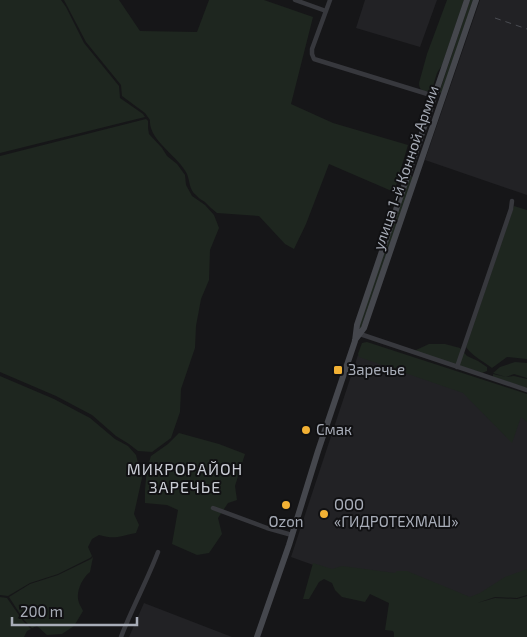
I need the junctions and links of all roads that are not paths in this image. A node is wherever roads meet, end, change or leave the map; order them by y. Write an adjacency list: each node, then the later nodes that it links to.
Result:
1 (295, 0): 5 (street)
2 (330, 0): 5 (street)
3 (467, 0): 6 (main road, улица 1-й Конной Армии)
4 (476, 0): 7 (main road, улица 1-й Конной Армии)
5 (326, 11): 6 (street)
6 (434, 97): 7 (main road); 8 (main road, улица 1-й Конной Армии)
7 (442, 100): 9 (main road, улица 1-й Конной Армии)
8 (411, 164): 9 (main road); 12 (main road, улица 1-й Конной Армии)
9 (420, 167): 11 (main road, улица 1-й Конной Армии)
10 (512, 201): 13 (street)
11 (360, 334): 12 (main road, улица 1-й Конной Армии); 13 (street)
12 (355, 341): 16 (main road, улица 1-й Конной Армии)
13 (457, 367): 14 (street)
14 (527, 390)
15 (213, 508): 16 (street)
16 (292, 535): 19 (main road, улица 1-й Конной Армии)
17 (158, 552): 18 (street)
18 (121, 637)
19 (257, 637)

